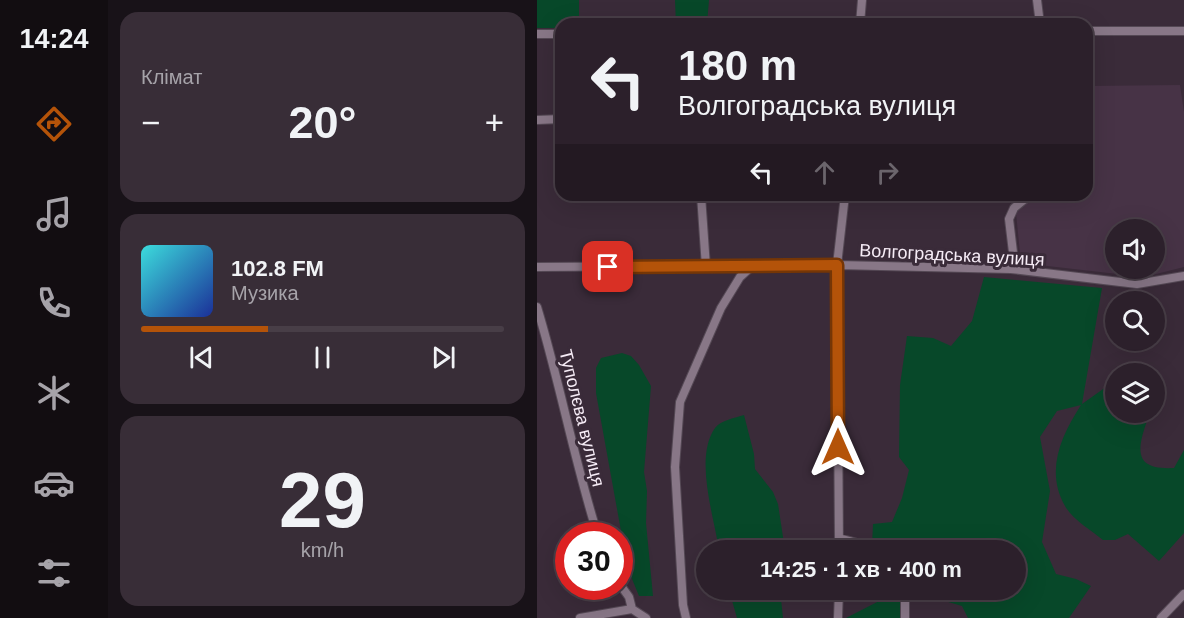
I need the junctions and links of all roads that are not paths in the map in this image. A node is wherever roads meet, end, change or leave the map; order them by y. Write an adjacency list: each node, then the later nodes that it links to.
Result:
1 (862, 0): 3 (street)
2 (1037, 0): 4 (street)
3 (860, 18)
4 (1039, 18)
5 (1093, 31): 6 (street)
6 (1184, 31)
7 (537, 34): 8 (street)
8 (555, 34)
9 (555, 119): 10 (street)
10 (537, 120)
11 (701, 201): 16 (street)
12 (844, 201): 14 (street)
13 (1022, 201): 18 (street)
14 (837, 265): 17 (street, Волгоградська вулиця); 18 (street, Волгоградська вулиця); 22 (street)
15 (537, 267): 16 (street, Волгоградська вулиця)
16 (706, 267): 17 (street, Волгоградська вулиця)
17 (751, 267): 31 (street)
18 (1015, 269): 19 (street, Волгоградська вулиця)
19 (1184, 276)
20 (537, 307): 21 (street, Туполєва вулиця)
21 (594, 522)
22 (839, 538): 23 (street)
23 (846, 540)
24 (1184, 594): 34 (street)
25 (630, 600): 28 (street)
26 (839, 600): 32 (street)
27 (905, 600): 33 (street)
28 (632, 609): 29 (street); 30 (street)
29 (580, 618)
30 (646, 618)
31 (686, 618)
32 (838, 618)
33 (905, 618)
34 (1161, 618)

